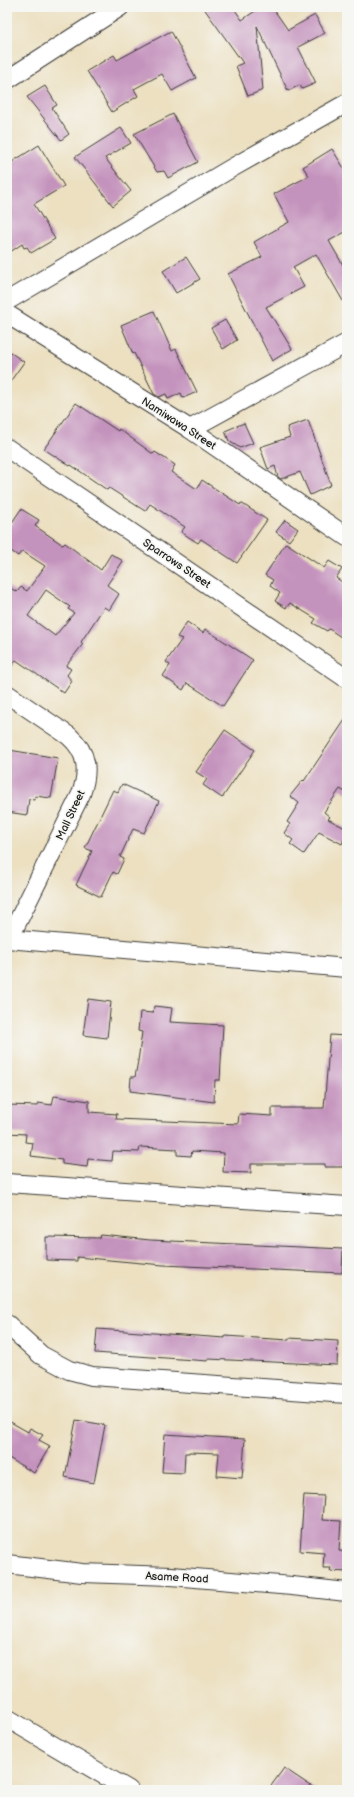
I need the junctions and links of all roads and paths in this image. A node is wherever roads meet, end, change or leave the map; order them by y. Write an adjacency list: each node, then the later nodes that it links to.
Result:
1 (120, 7): 2 (street)
2 (7, 80)
3 (347, 103): 4 (street)
4 (7, 301)
5 (7, 314): 7 (street, Namiwawa Street)
6 (347, 343): 7 (street)
7 (190, 429): 9 (street, Namiwawa Street)
8 (7, 448): 10 (street, Sparrows Street)
9 (347, 537)
10 (347, 679)
11 (7, 694): 12 (street, Mall Street)
12 (8, 939): 13 (street)
13 (347, 968)
14 (7, 1183): 15 (street)
15 (347, 1206)
16 (7, 1324): 17 (street)
17 (347, 1394)
18 (7, 1564): 19 (street, Asame Road)
19 (347, 1592)
20 (7, 1718): 21 (street)
21 (128, 1790)

